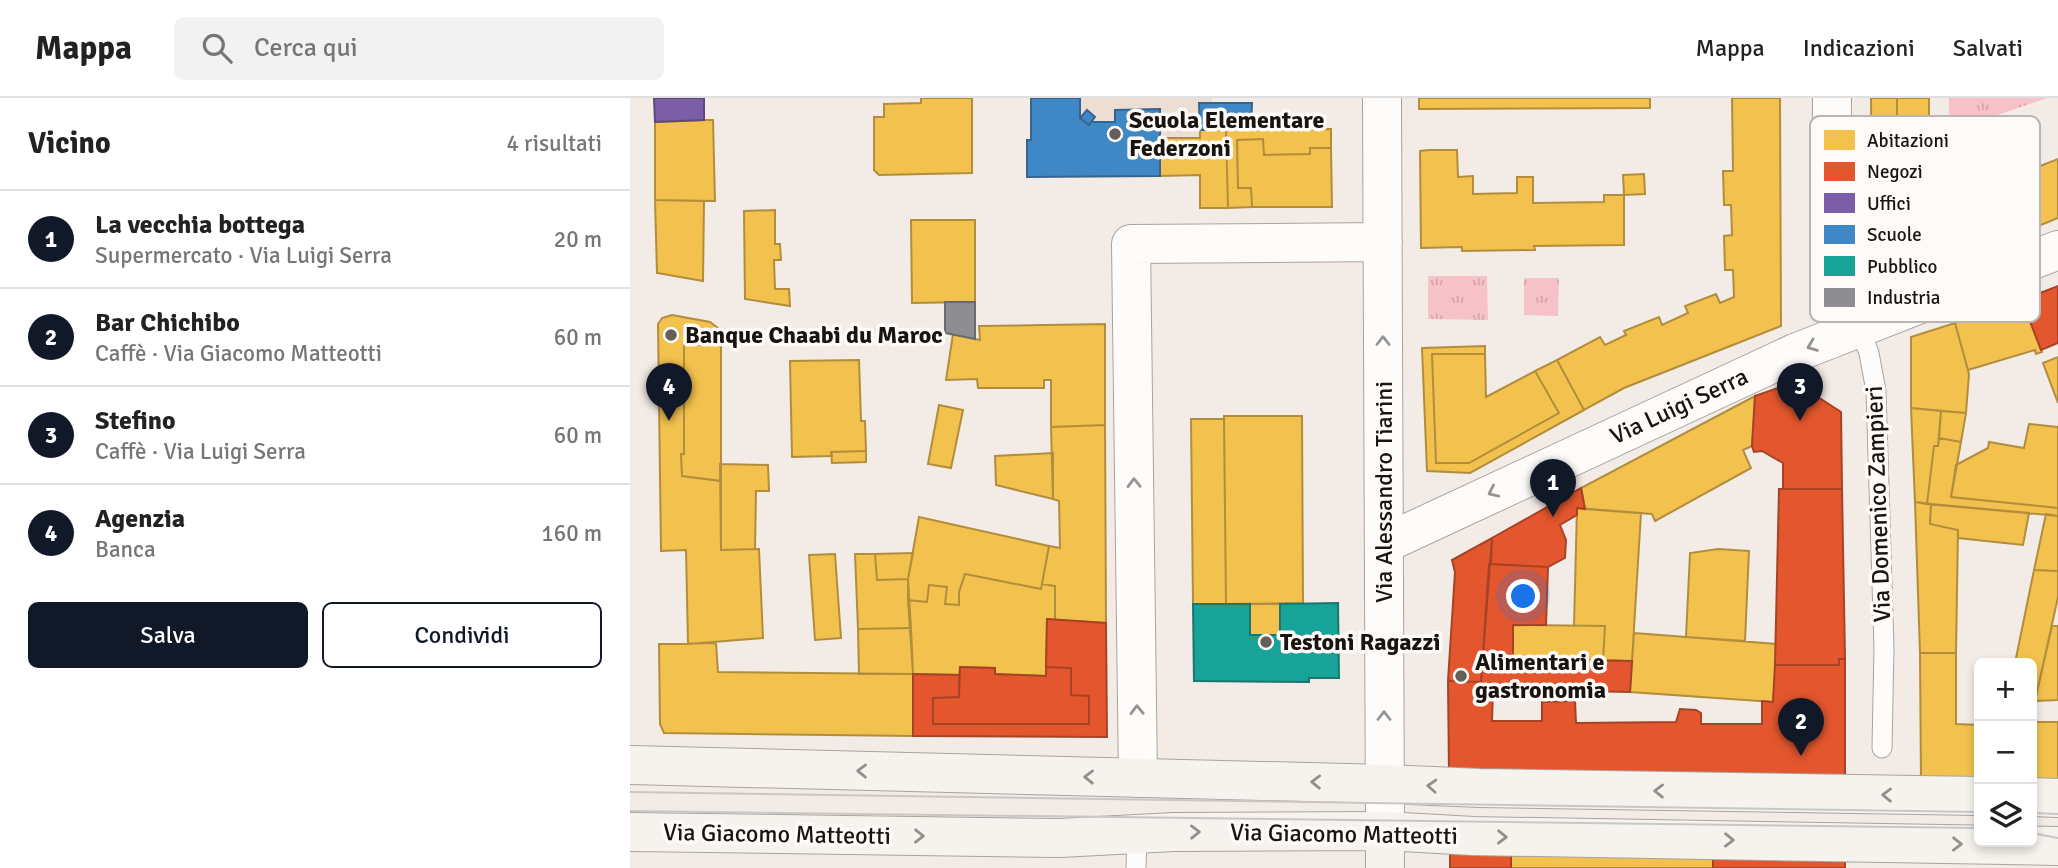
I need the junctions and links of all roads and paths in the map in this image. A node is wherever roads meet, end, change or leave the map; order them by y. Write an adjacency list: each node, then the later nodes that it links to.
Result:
1 (1382, 98): 4 (street, Via Alessandro Tiarini)
2 (1832, 98): 3 (street, Via Domenico Zampieri)
3 (1832, 116)
4 (1383, 242): 10 (street, Via Alessandro Tiarini, one-way to 4); 13 (street, one-way to 4)
5 (2058, 250): 6 (street, Via Luigi Serra)
6 (2040, 257)
7 (1857, 322): 9 (street, Via Domenico Zampieri)
8 (1874, 322): 9 (street, Via Luigi Serra)
9 (1859, 328): 10 (street, Via Luigi Serra, one-way to 10); 11 (lane, Via Domenico Zampieri)
10 (1384, 544): 14 (street, Via Alessandro Tiarini, one-way to 10)
11 (1882, 748)
12 (630, 765): 13 (main road, Via Giacomo Matteotti, one-way to 12)
13 (1138, 778): 14 (main road, Via Giacomo Matteotti, one-way to 13)
14 (1385, 784): 15 (main road, Via Giacomo Matteotti, one-way to 14); 20 (street, Via Alessandro Tiarini)
15 (1974, 796)
16 (2037, 797): 17 (main road)
17 (2058, 798)
18 (630, 832): 21 (main road, Via Giacomo Matteotti, one-way to 21)
19 (2058, 846): 20 (main road, Via Giacomo Matteotti, one-way to 19)
20 (1385, 850): 21 (main road, Via Giacomo Matteotti, one-way to 20)
21 (1136, 851)

